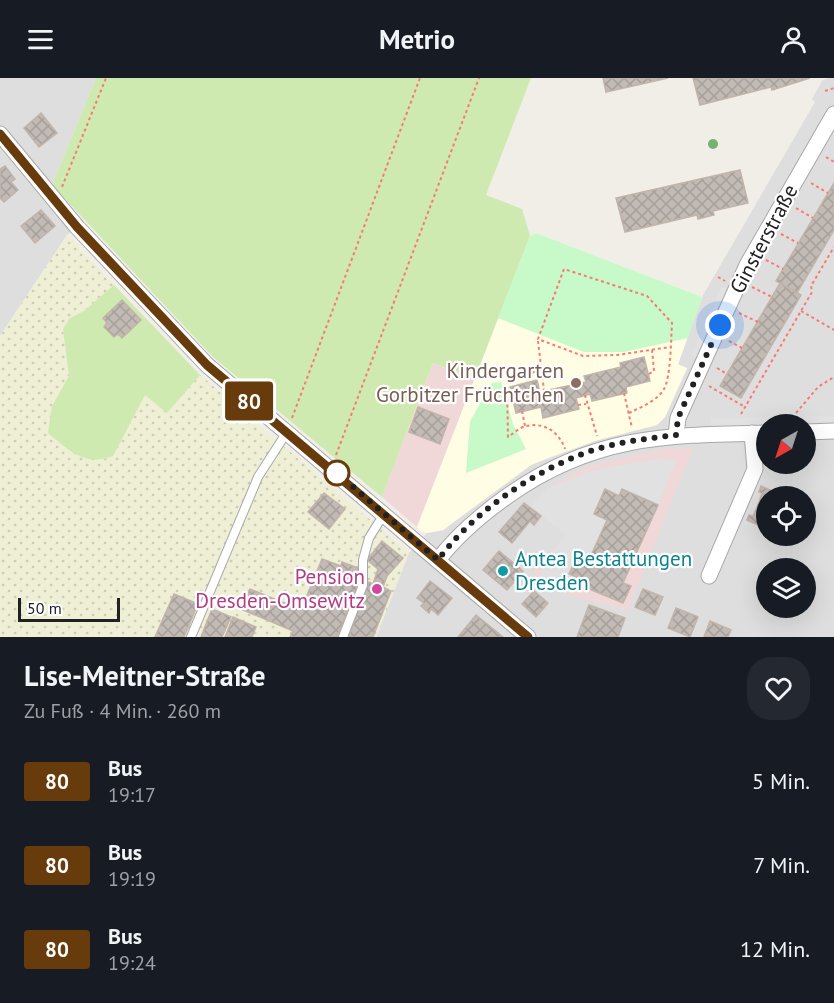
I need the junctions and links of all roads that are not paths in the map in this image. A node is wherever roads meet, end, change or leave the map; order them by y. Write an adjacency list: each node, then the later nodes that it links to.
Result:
1 (834, 114): 7 (street, Ginsterstraße)
2 (0, 134): 4 (street)
3 (834, 431): 5 (street)
4 (287, 432): 9 (street); 12 (lane)
5 (816, 432)
6 (756, 433): 7 (street)
7 (676, 435): 10 (street)
8 (756, 460): 11 (street)
9 (384, 514): 10 (street); 13 (lane)
10 (438, 560): 14 (street)
11 (709, 576)
12 (191, 637)
13 (343, 637)
14 (528, 637)

